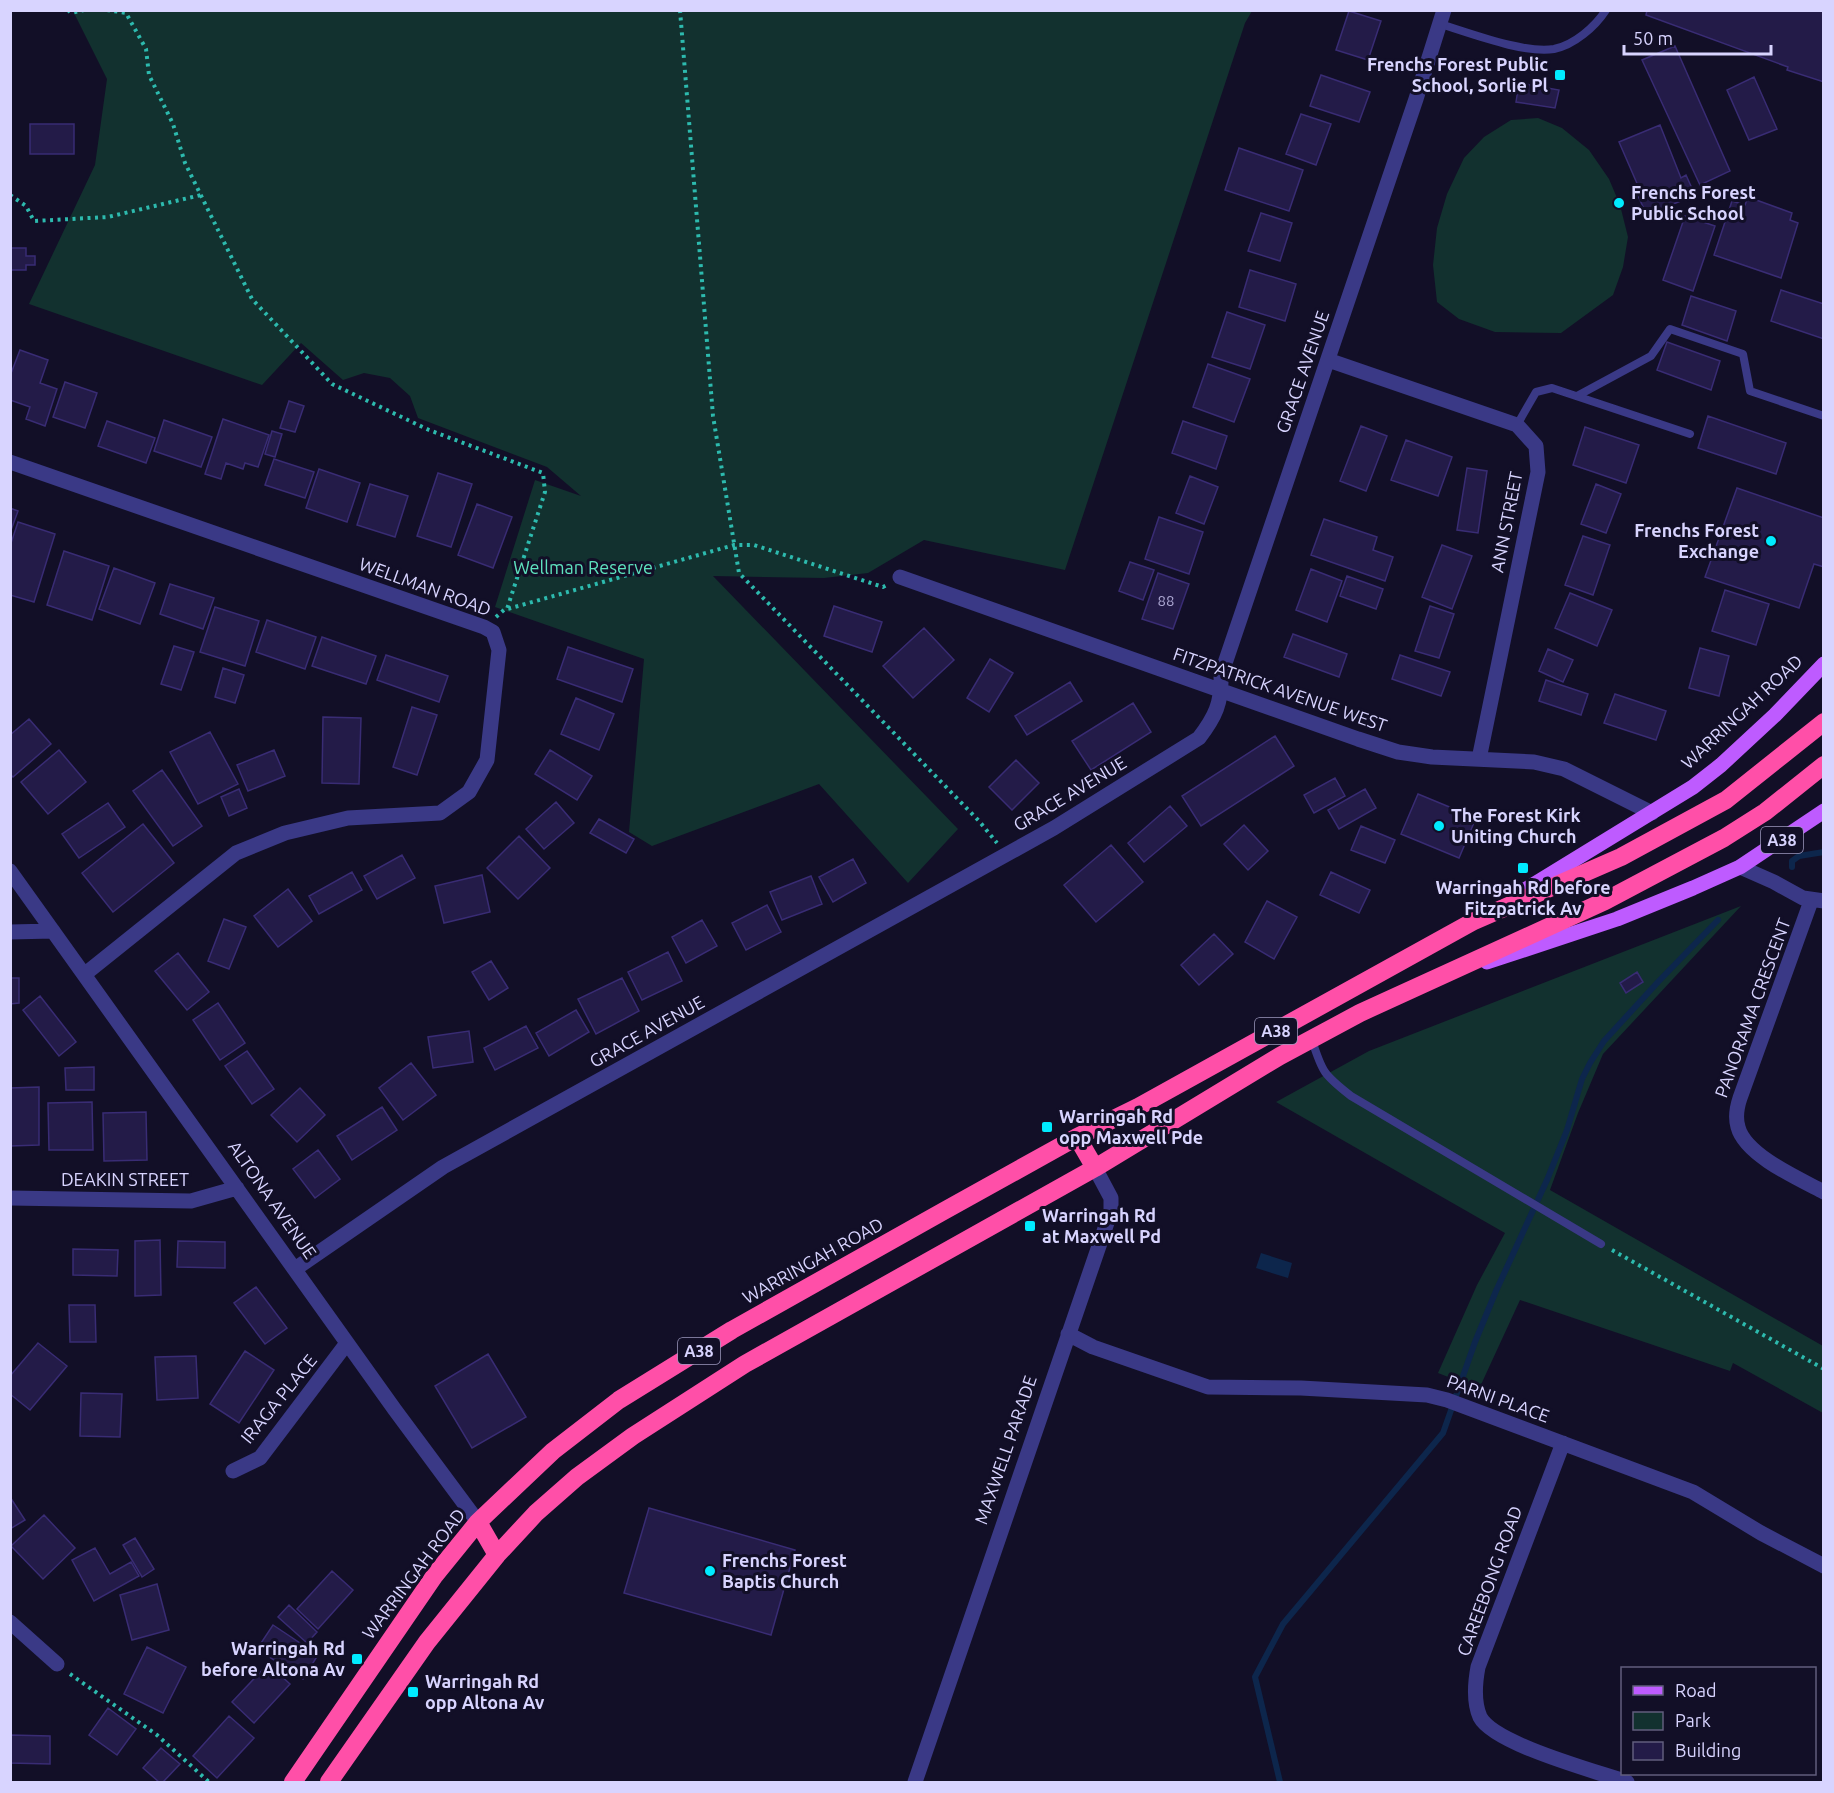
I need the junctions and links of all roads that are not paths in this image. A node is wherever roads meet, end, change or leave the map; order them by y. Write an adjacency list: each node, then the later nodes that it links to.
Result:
1 (1606, 10): 2 (lane)
2 (1442, 17): 3 (street, GRACE AVENUE)
3 (1328, 360): 6 (street); 11 (street, GRACE AVENUE)
4 (1577, 396): 5 (lane); 6 (lane); 7 (lane)
5 (1824, 416)
6 (1517, 425): 13 (street, ANN STREET)
7 (1690, 434)
8 (10, 462): 23 (street, WELLMAN ROAD)
9 (900, 577): 11 (street, FITZPATRICK AVENUE WEST)
10 (1824, 664): 16 (main road, WARRINGAH ROAD / A38)
11 (1221, 690): 13 (street, FITZPATRICK AVENUE WEST); 32 (street, GRACE AVENUE)
12 (1824, 722): 20 (highway, WARRINGAH ROAD / A38)
13 (1479, 759): 16 (street, FITZPATRICK AVENUE WEST)
14 (1824, 765): 24 (highway, A38)
15 (1824, 811): 17 (main road, A38)
16 (1652, 813): 20 (main road, WARRINGAH ROAD / A38)
17 (1740, 867): 19 (street); 24 (main road, A38)
18 (10, 871): 21 (street, ALTONA AVENUE)
19 (1813, 900): 29 (street, PANORAMA CRESCENT)
20 (1474, 921): 26 (highway, WARRINGAH ROAD / A38)
21 (53, 931): 22 (street); 23 (street, ALTONA AVENUE)
22 (10, 932)
23 (86, 974): 28 (street, ALTONA AVENUE)
24 (1441, 976): 25 (highway, A38)
25 (1312, 1040): 27 (highway, A38); 31 (lane)
26 (1077, 1137): 27 (highway, MAXWELL PARADE); 37 (highway, WARRINGAH ROAD / A38)
27 (1095, 1168): 33 (street, MAXWELL PARADE); 38 (highway, A38)
28 (237, 1188): 30 (street, DEAKIN STREET); 32 (street, ALTONA AVENUE)
29 (1824, 1192)
30 (10, 1198)
31 (1601, 1244)
32 (295, 1269): 34 (street, ALTONA AVENUE)
33 (1068, 1334): 35 (street, PARNI PLACE); 44 (street, MAXWELL PARADE)
34 (347, 1343): 36 (street, IRAGA PLACE); 37 (street, ALTONA AVENUE)
35 (1563, 1443): 39 (street, PARNI PLACE); 45 (street, CAREEBONG ROAD)
36 (233, 1471)
37 (478, 1522): 38 (highway, ALTONA AVENUE); 42 (highway, WARRINGAH ROAD / A38)
38 (497, 1555): 43 (highway, A38)
39 (1824, 1566)
40 (10, 1622): 41 (street)
41 (57, 1664)
42 (293, 1782)
43 (329, 1782)
44 (915, 1782)
45 (1627, 1782)

